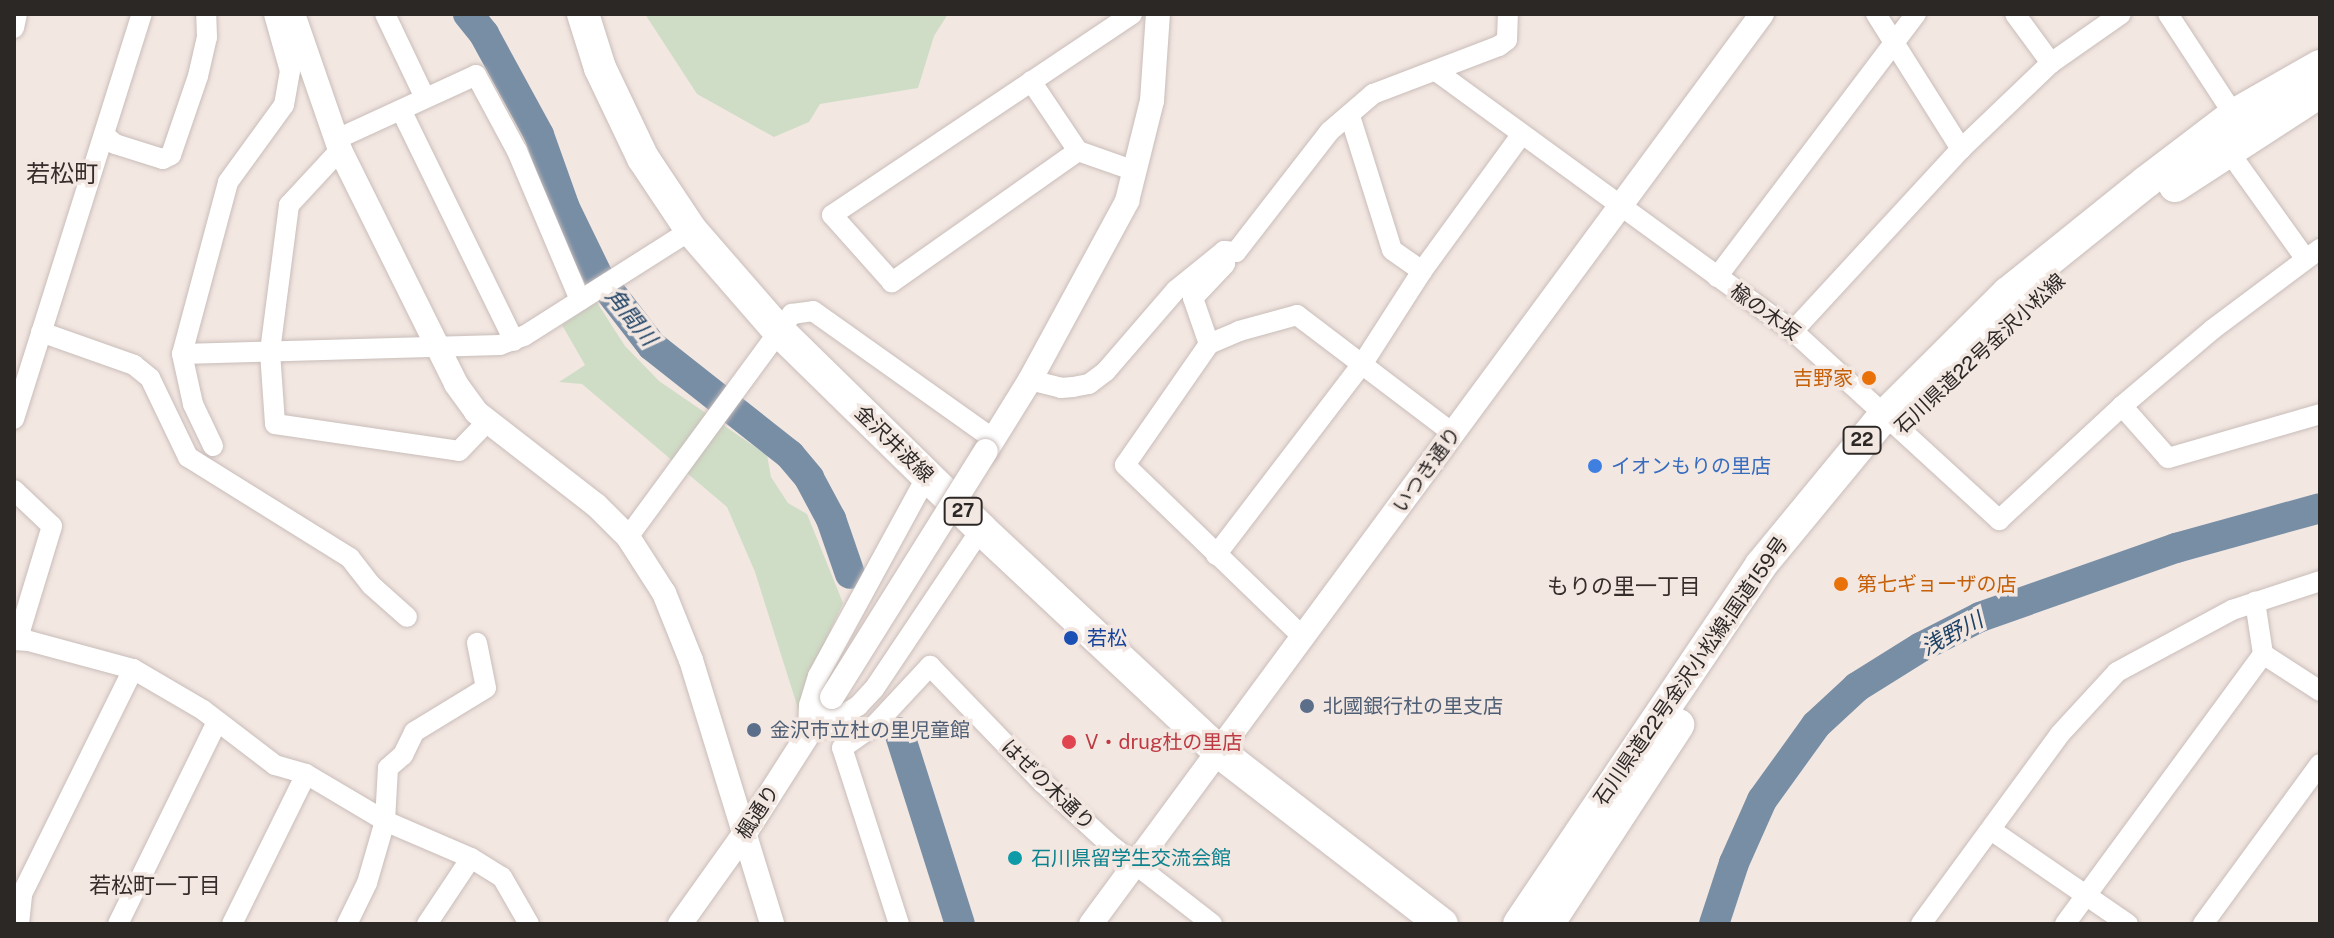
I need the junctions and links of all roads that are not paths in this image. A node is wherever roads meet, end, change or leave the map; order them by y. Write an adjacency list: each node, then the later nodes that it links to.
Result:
1 (17, 14): 17 (street)
2 (142, 14): 28 (street)
3 (206, 14): 28 (street)
4 (274, 14): 49 (street)
5 (293, 14): 30 (street)
6 (385, 14): 24 (street)
7 (583, 14): 36 (main road, 金沢井波線 / 27)
8 (1132, 14): 22 (street)
9 (1158, 14): 34 (street, 楓通り)
10 (1508, 14): 21 (street)
11 (1762, 14): 35 (street, いつき通り)
12 (1876, 14): 18 (street)
13 (1916, 14): 18 (street)
14 (2015, 14): 19 (street)
15 (2121, 14): 19 (street)
16 (2168, 14): 26 (street)
17 (14, 28)
18 (1894, 45): 31 (street); 40 (street)
19 (2051, 63): 31 (street)
20 (2320, 66): 26 (main road, 石川県道22号金沢小松線;国道159号 / 22)
21 (1436, 71): 27 (street); 29 (street, 楡の木坂)
22 (1031, 81): 33 (street); 33 (street)
23 (2320, 92): 32 (main road, 石川県道22号金沢小松線 / 22)
24 (425, 98): 25 (street); 41 (street)
25 (401, 110): 30 (street); 45 (street)
26 (2234, 115): 56 (main road, 石川県道22号金沢小松線;国道159号 / 22)
27 (1350, 116): 37 (street); 39 (street)
28 (104, 135): 44 (street)
29 (1521, 135): 35 (street, 楡の木坂); 39 (street)
30 (339, 145): 47 (street); 48 (street)
31 (1961, 149): 43 (street)
32 (2227, 149): 38 (street); 56 (main road, 石川県道22号金沢小松線 / 22)
33 (1078, 151): 34 (street)
34 (1135, 171): 51 (street, 楓通り)
35 (1621, 208): 40 (street, 楡の木坂); 57 (street, いつき通り)
36 (691, 230): 41 (street); 42 (main road, 金沢井波線 / 27)
37 (1236, 252): 46 (street); 51 (street)
38 (2313, 254): 52 (street)
39 (1422, 271): 50 (street)
40 (1717, 277): 43 (street, 楡の木坂)
41 (587, 296): 45 (street)
42 (778, 330): 58 (street); 60 (main road, 金沢井波線 / 27); 63 (street)
43 (1793, 331): 56 (street, 楡の木坂)
44 (41, 332): 54 (street); 67 (street)
45 (514, 341): 47 (street)
46 (1209, 344): 50 (street); 64 (street)
47 (436, 349): 48 (street); 55 (street)
48 (270, 352): 49 (street); 55 (street)
49 (182, 354): 59 (street)
50 (1363, 363): 57 (street); 64 (street)
51 (1030, 380): 58 (street, 楓通り)
52 (2122, 406): 53 (street); 56 (street, 楡の木坂)
53 (2320, 414)
54 (14, 419)
55 (488, 421): 63 (street)
56 (1891, 423): 97 (main road, 石川県道22号金沢小松線;国道159号 / 22); 98 (main road, 石川県道22号金沢小松線 / 22)
57 (1454, 434): 69 (street, いつき通り)
58 (989, 445): 75 (street, 楓通り, bridge)
59 (213, 446)
60 (927, 476): 62 (main road, 金沢井波線 / 27); 75 (street)
61 (14, 490): 68 (street)
62 (981, 529): 75 (street); 76 (main road, 金沢井波線 / 27)
63 (628, 537): 81 (street)
64 (1216, 555): 69 (street)
65 (2320, 581): 66 (street)
66 (2255, 602): 71 (street); 80 (street)
67 (407, 617)
68 (14, 638): 72 (street)
69 (1304, 638): 76 (street, いつき通り)
70 (477, 643): 79 (street)
71 (2263, 654): 73 (street); 84 (street)
72 (133, 669): 74 (street); 85 (street)
73 (2320, 691)
74 (217, 722): 78 (street); 86 (street)
75 (808, 735): 81 (street, 楓通り)
76 (1218, 751): 83 (street, いつき通り); 96 (main road, 金沢井波線 / 27)
77 (2320, 764): 102 (street)
78 (306, 774): 79 (street); 87 (street)
79 (385, 821): 82 (street); 88 (street)
80 (1991, 830): 84 (street); 99 (street)
81 (745, 833): 91 (street, 楓通り); 92 (street)
82 (471, 858): 89 (street); 90 (street)
83 (1134, 864): 93 (street, はぜの木通り); 94 (street, いつき通り); 95 (street, はぜの木通り)
84 (2086, 893): 100 (street); 101 (street)
85 (19, 924)
86 (118, 924)
87 (232, 924)
88 (347, 924)
89 (427, 924)
90 (529, 924)
91 (680, 924)
92 (772, 924)
93 (899, 924)
94 (1091, 924)
95 (1212, 924)
96 (1442, 924)
97 (1519, 924)
98 (1548, 924)
99 (1921, 924)
100 (2065, 924)
101 (2128, 924)
102 (2203, 924)

